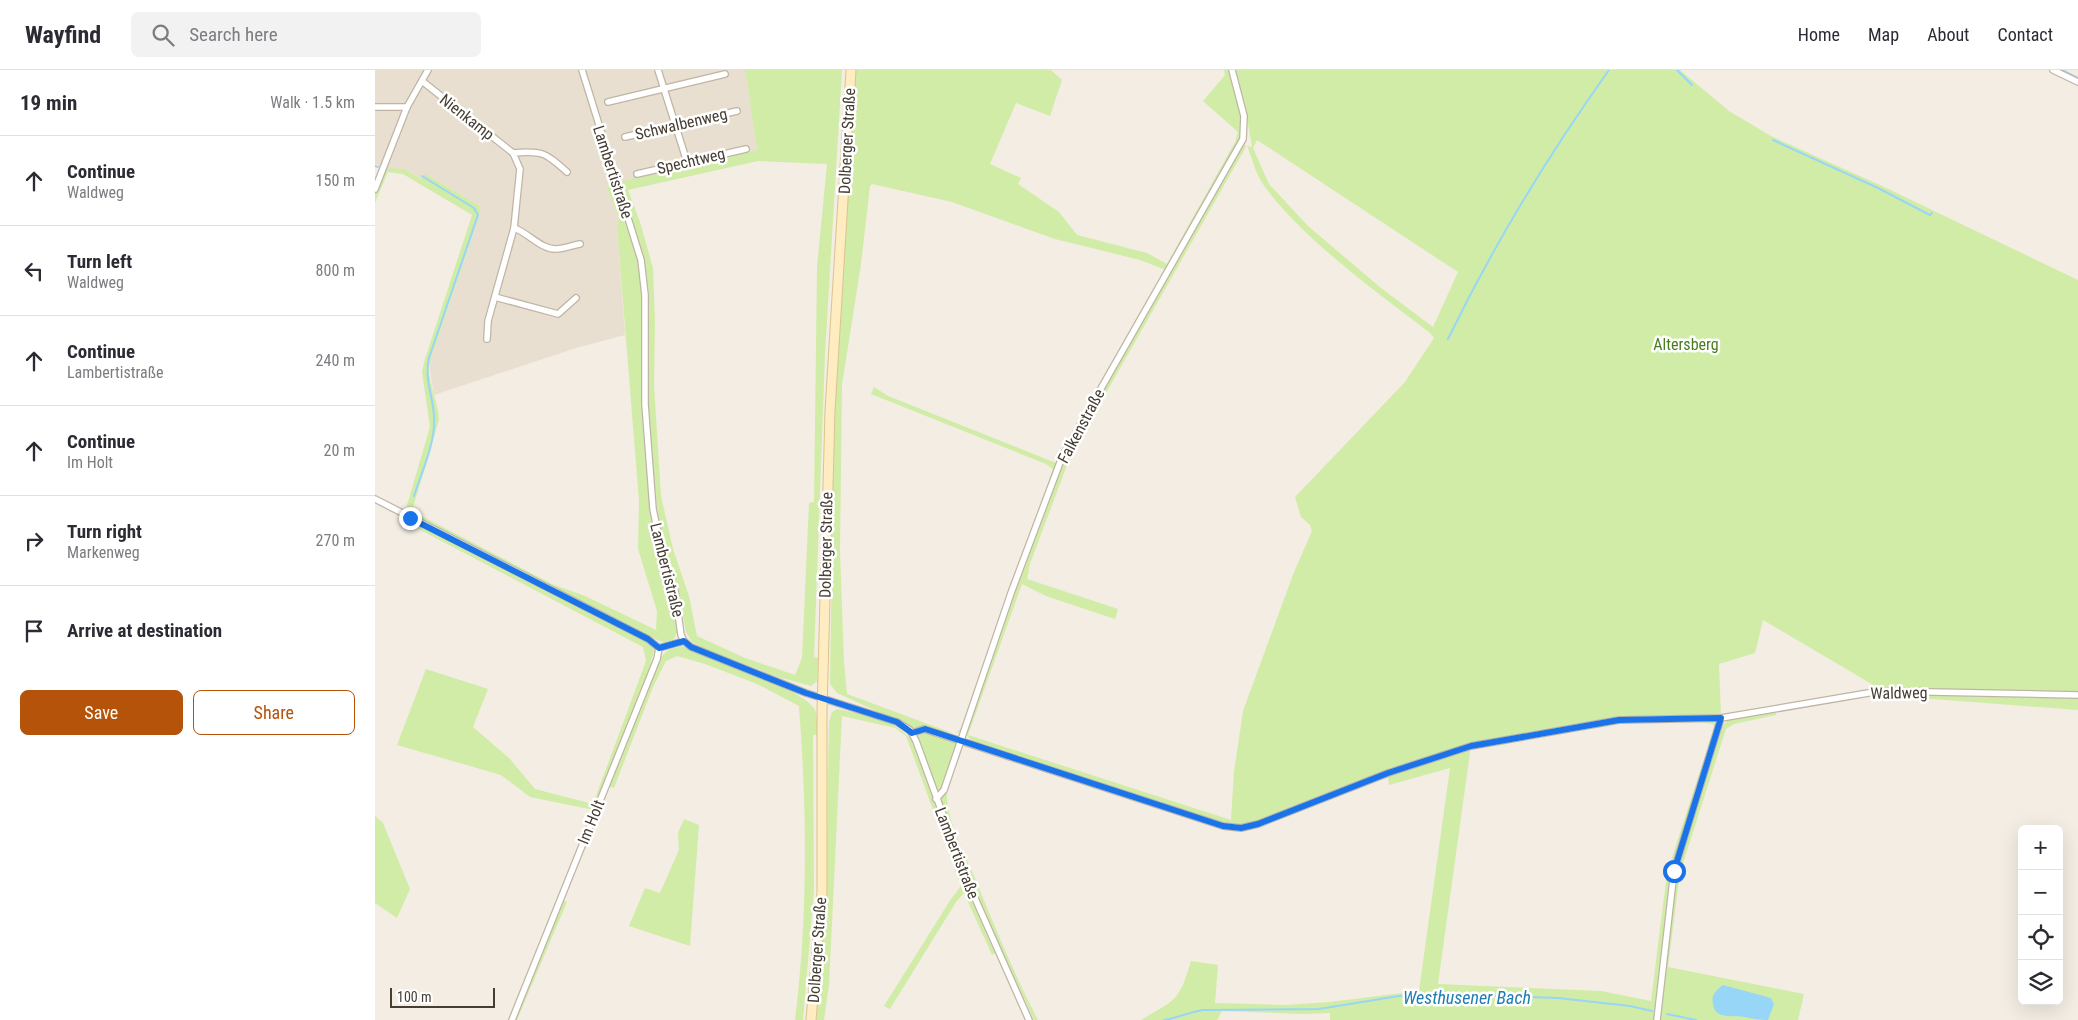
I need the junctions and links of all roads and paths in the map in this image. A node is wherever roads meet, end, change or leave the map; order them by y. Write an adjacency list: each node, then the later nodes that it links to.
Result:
1 (428, 70): 8 (street)
2 (582, 70): 29 (street, Lambertistraße)
3 (658, 70): 10 (street)
4 (851, 70): 32 (main road, Dolberger Straße)
5 (1232, 70): 35 (street, Falkenstraße)
6 (2053, 70): 9 (street)
7 (725, 74): 10 (street)
8 (422, 81): 13 (street); 18 (street, Nienkamp)
9 (2078, 82)
10 (664, 88): 11 (street); 15 (street)
11 (608, 102)
12 (375, 107): 13 (street)
13 (407, 107): 22 (street)
14 (737, 111): 15 (street, Schwalbenweg)
15 (675, 125): 16 (street, Schwalbenweg); 19 (street)
16 (625, 137)
17 (746, 149): 19 (street, Spechtweg)
18 (513, 153): 20 (street); 23 (street)
19 (687, 162): 21 (street, Spechtweg)
20 (567, 172)
21 (637, 174)
22 (375, 189)
23 (514, 228): 24 (street); 25 (street)
24 (580, 244)
25 (495, 298): 26 (street); 27 (street)
26 (576, 298)
27 (487, 339)
28 (375, 499): 30 (street)
29 (684, 641): 30 (street); 32 (street)
30 (659, 648): 37 (street, Im Holt)
31 (2078, 695): 33 (street, Waldweg)
32 (823, 698): 34 (street); 38 (main road, Dolberger Straße)
33 (1721, 718): 35 (street, Waldweg); 40 (street)
34 (912, 733): 35 (street, Waldweg); 36 (street, Lambertistraße)
35 (961, 740): 36 (street, Falkenstraße)
36 (936, 799): 39 (street, Lambertistraße)
37 (512, 1020)
38 (811, 1020)
39 (1029, 1020)
40 (1657, 1020)

